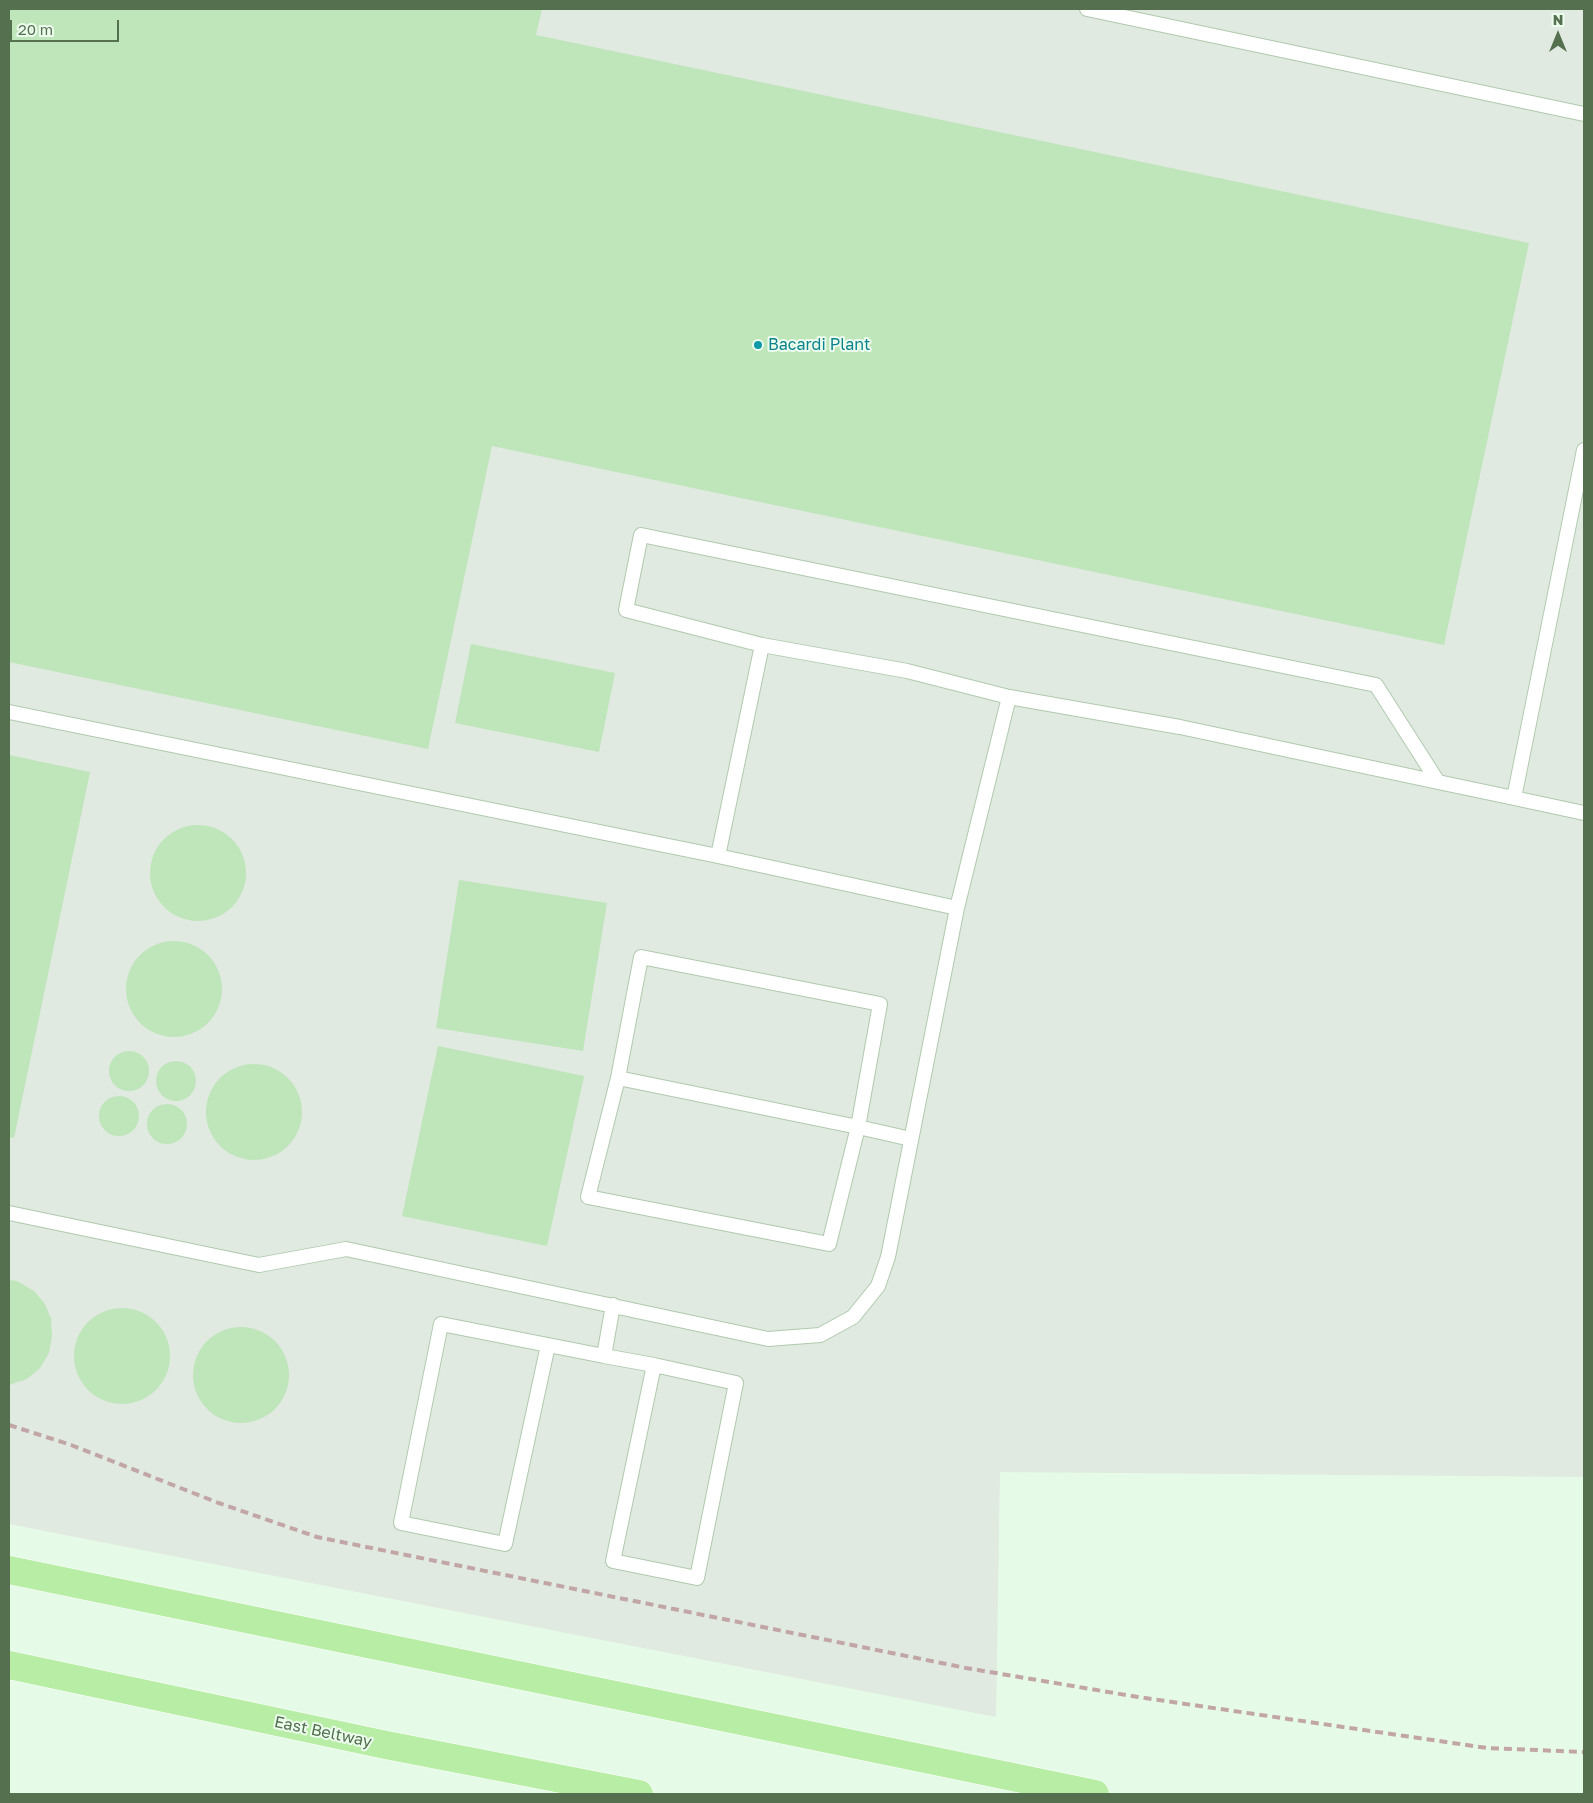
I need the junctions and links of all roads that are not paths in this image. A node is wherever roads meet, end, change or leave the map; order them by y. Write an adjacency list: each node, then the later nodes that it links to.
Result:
1 (1087, 9): 2 (lane)
2 (1584, 114)
3 (1584, 450): 8 (lane)
4 (762, 645): 5 (lane); 7 (lane); 10 (lane)
5 (1009, 697): 7 (lane); 11 (lane)
6 (9, 712): 10 (lane)
7 (1438, 782): 8 (lane)
8 (1514, 798): 9 (lane)
9 (1584, 813)
10 (718, 856): 11 (lane)
11 (957, 908): 14 (lane)
12 (618, 1078): 13 (lane); 13 (lane); 13 (lane)
13 (858, 1127): 14 (lane)
14 (911, 1139): 16 (lane)
15 (9, 1212): 16 (lane)
16 (613, 1306): 18 (lane)
17 (548, 1345): 17 (lane); 18 (lane)
18 (604, 1356): 19 (lane)
19 (654, 1365): 19 (lane)
20 (9, 1570): 23 (highway)
21 (9, 1665): 22 (highway, East Beltway)
22 (639, 1794)
23 (1095, 1794)

